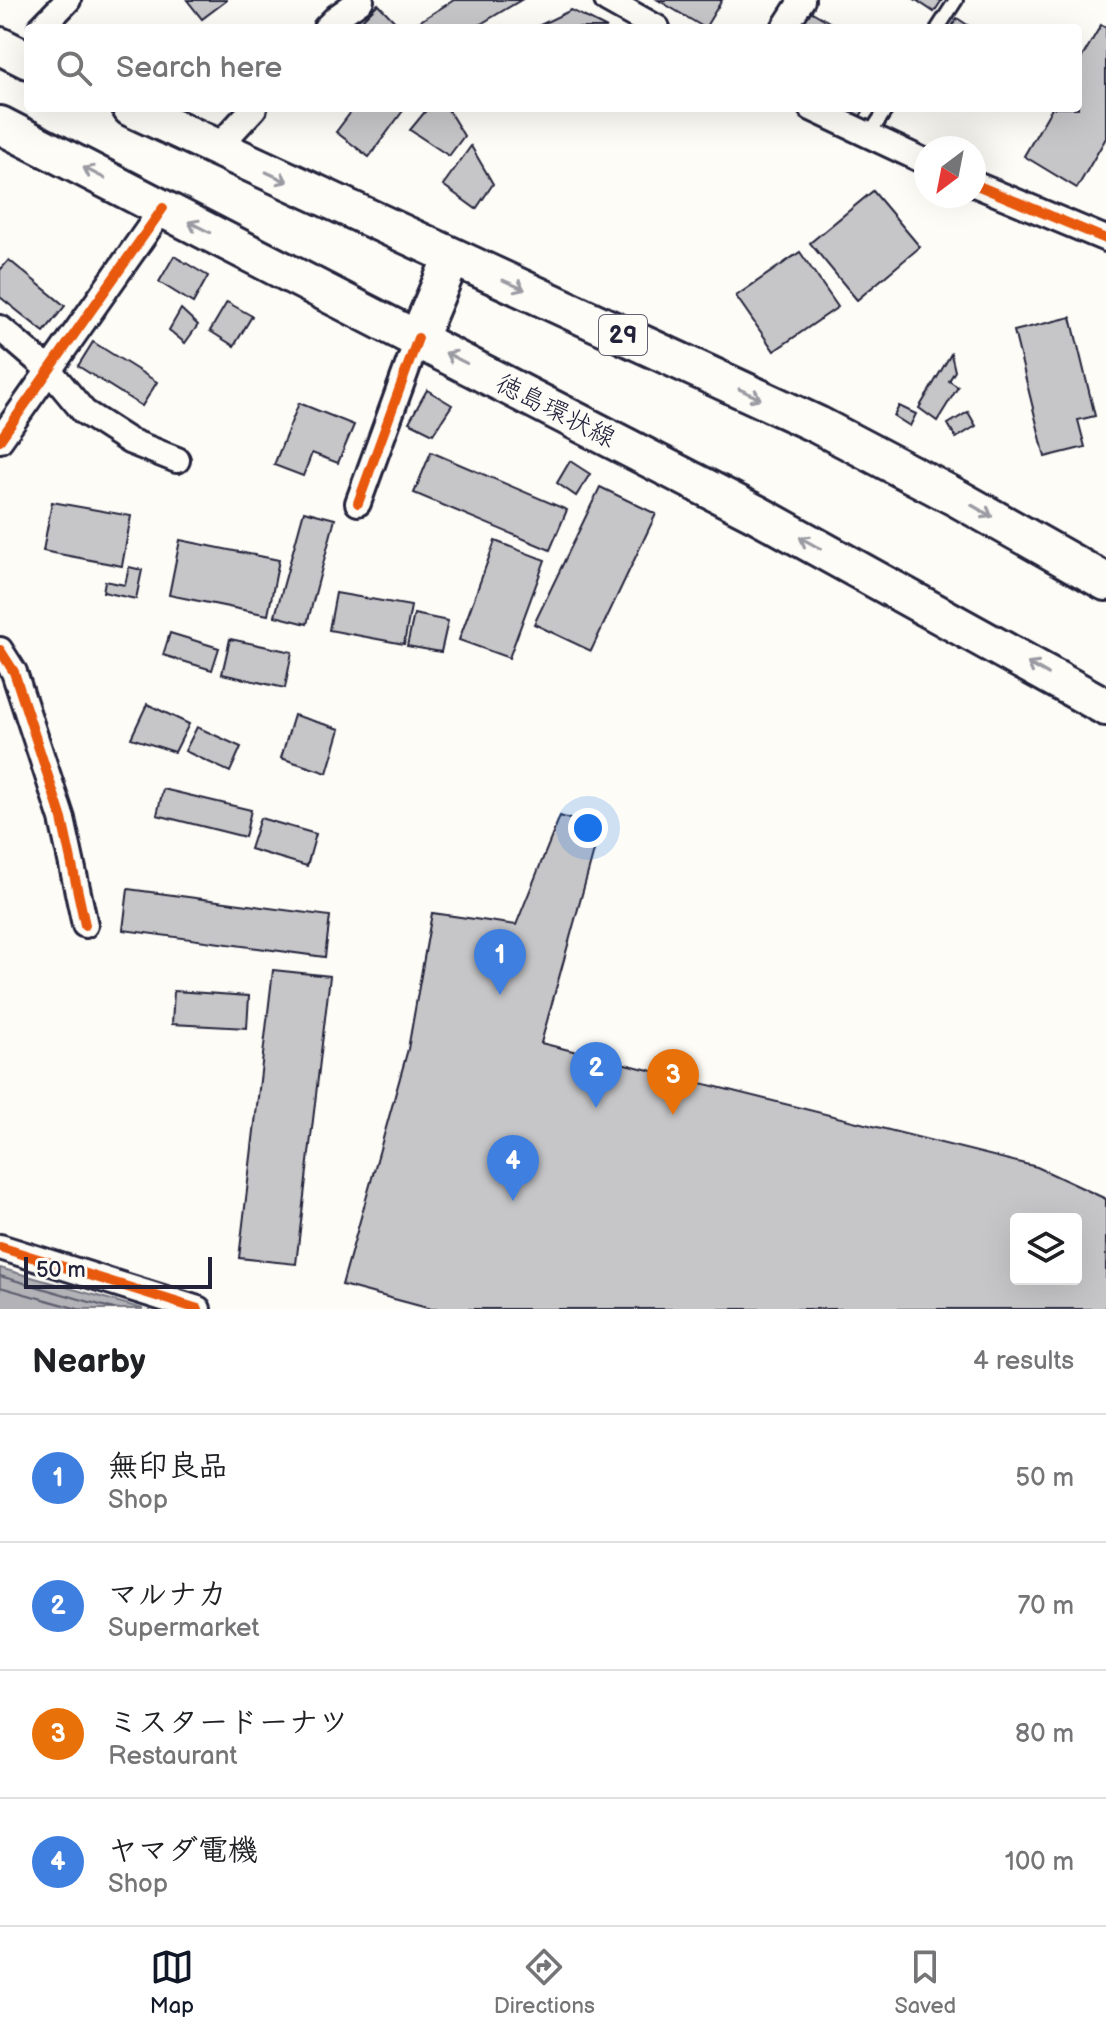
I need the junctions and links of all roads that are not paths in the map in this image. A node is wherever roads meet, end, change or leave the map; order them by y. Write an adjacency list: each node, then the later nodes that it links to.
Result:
1 (68, 0): 6 (street)
2 (361, 0): 7 (street)
3 (607, 0): 8 (street)
4 (802, 0): 9 (street)
5 (956, 0): 10 (lane)
6 (45, 24)
7 (330, 24)
8 (650, 24)
9 (787, 24)
10 (941, 24)
11 (140, 112): 17 (main road, 29)
12 (250, 112): 17 (street)
13 (820, 112): 16 (street)
14 (884, 112): 16 (lane)
15 (0, 125): 20 (main road, 徳島環状線, one-way to 15)
16 (869, 135): 18 (street)
17 (217, 148): 22 (main road, 29, one-way to 22)
18 (914, 156)
19 (986, 189): 21 (street)
20 (163, 208): 24 (main road, 徳島環状線, one-way to 20); 25 (street)
21 (1106, 239)
22 (452, 257): 24 (main road); 29 (main road, 29, one-way to 29)
23 (0, 328): 25 (street)
24 (418, 338): 28 (street); 31 (main road, 徳島環状線, one-way to 24)
25 (49, 370): 26 (street); 27 (street)
26 (0, 439)
27 (177, 460)
28 (358, 503)
29 (1106, 582)
30 (0, 650): 32 (street)
31 (1106, 707)
32 (85, 925)
33 (0, 1247): 34 (street)
34 (198, 1309)

